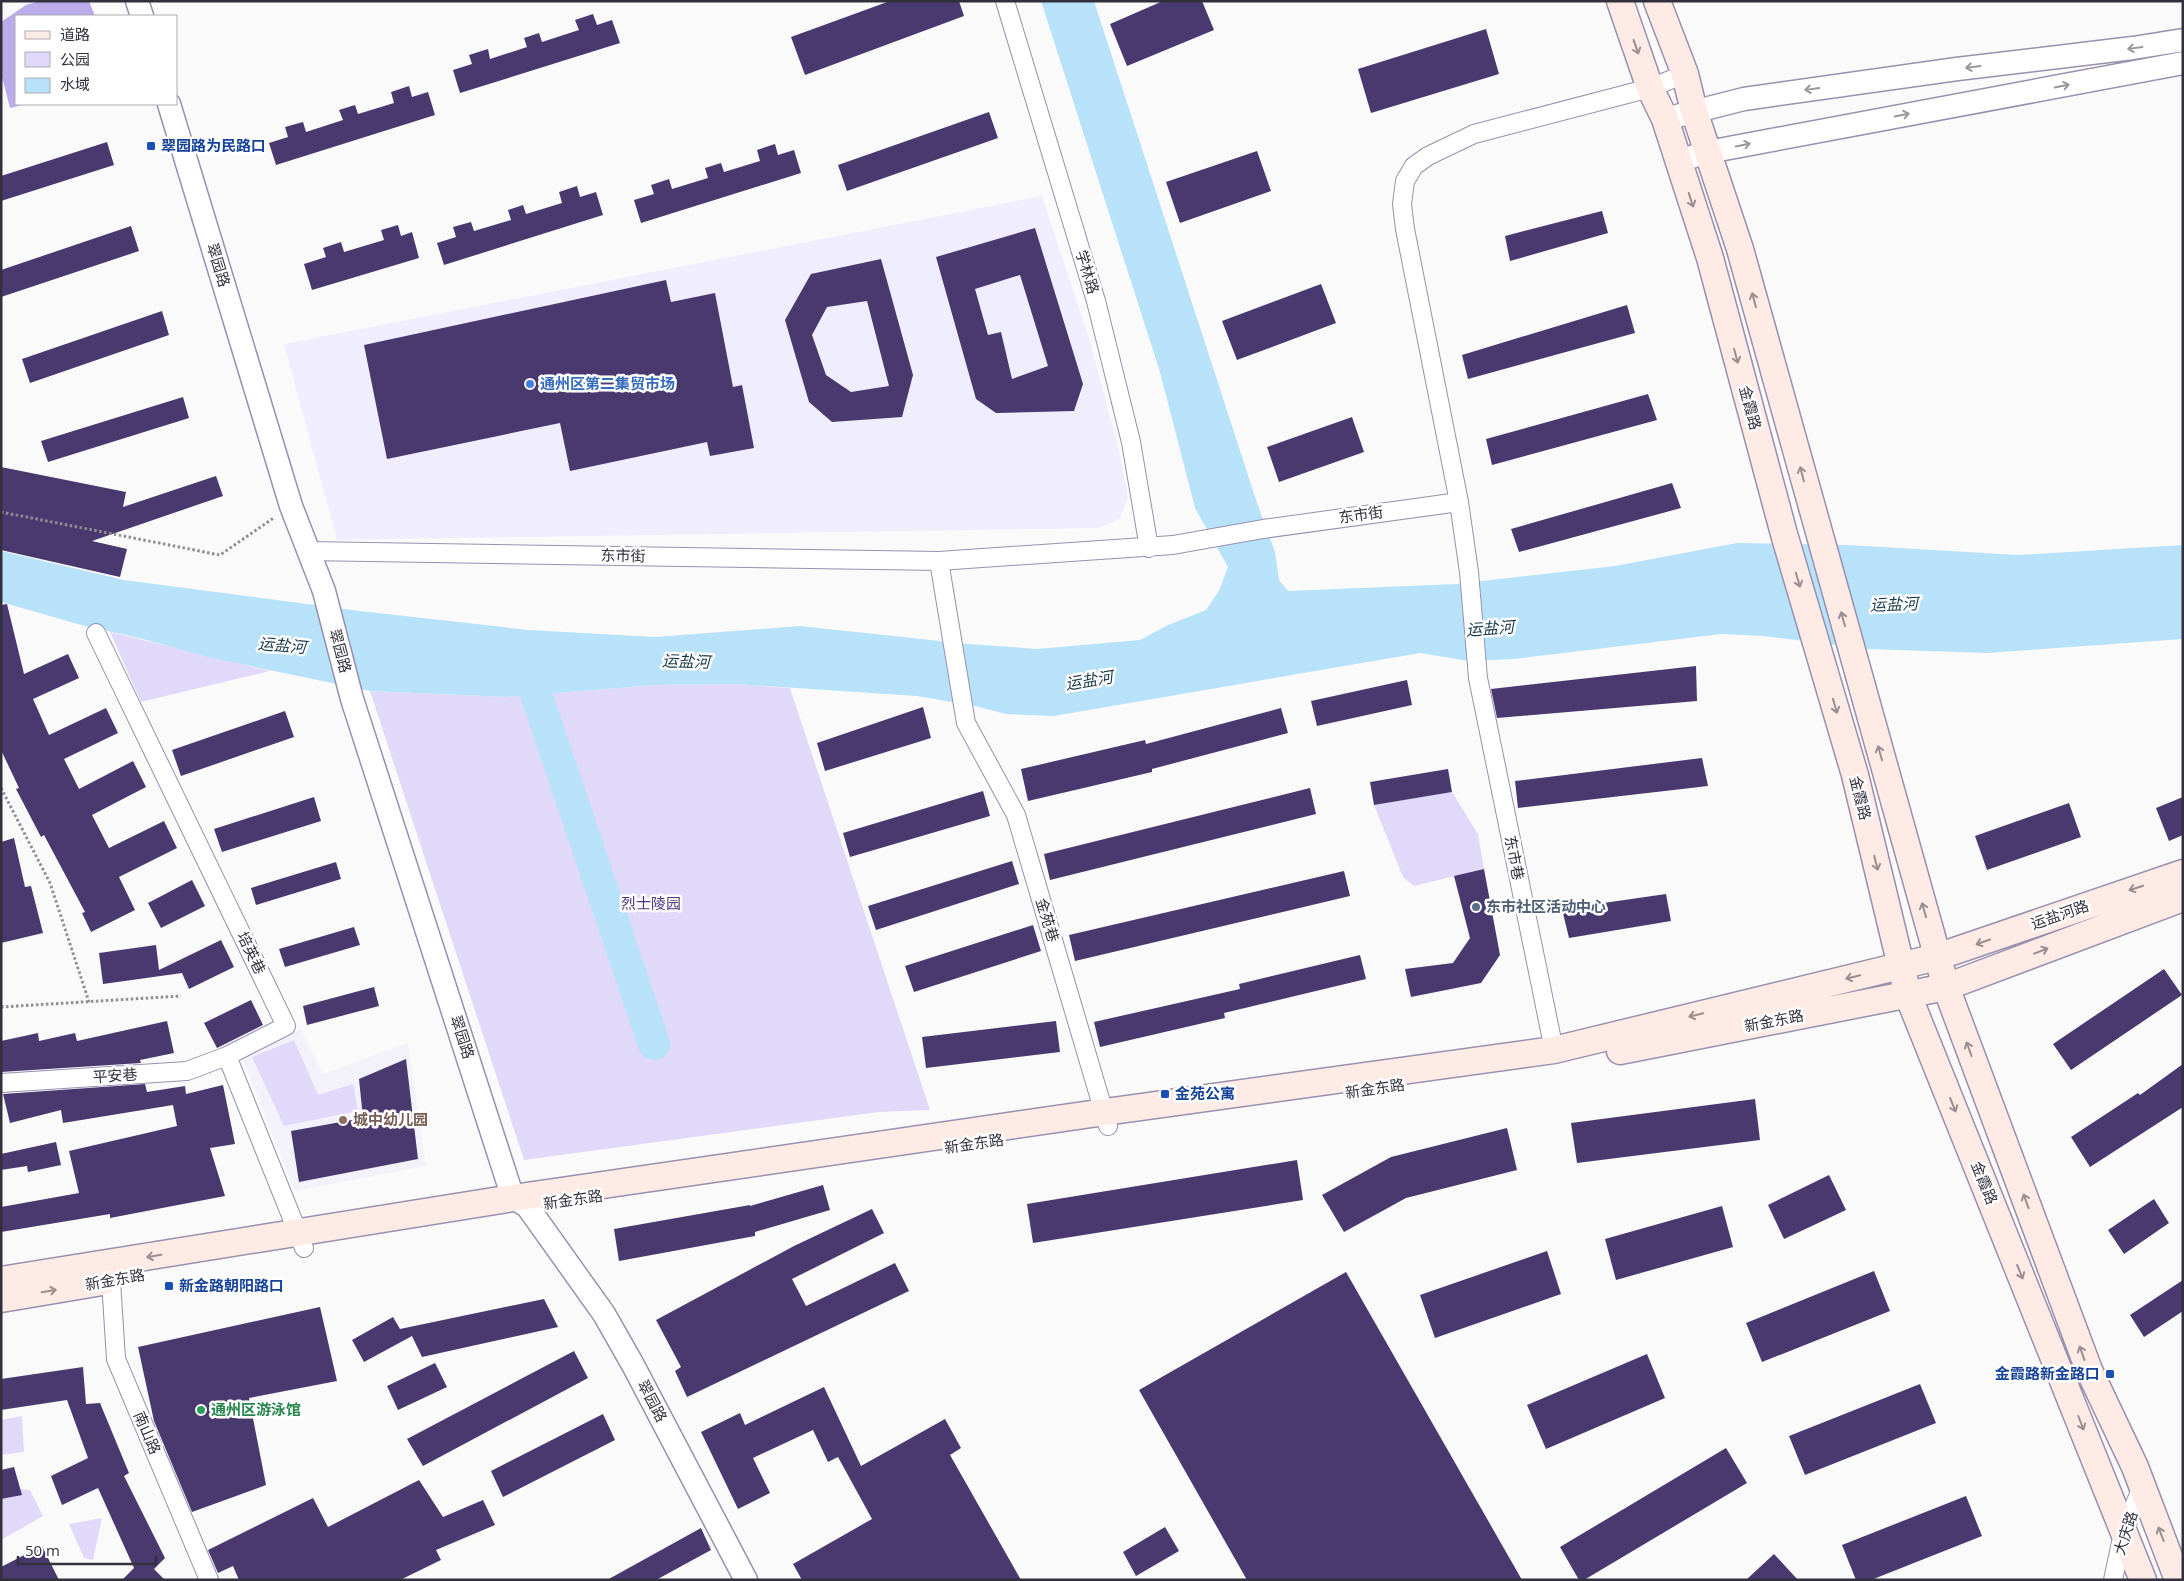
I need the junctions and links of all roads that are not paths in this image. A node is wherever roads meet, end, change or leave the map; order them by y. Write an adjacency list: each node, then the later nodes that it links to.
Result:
1 (137, 1): 5 (street)
2 (1005, 1): 16 (street, 学林路)
3 (1620, 1): 9 (main road, 金霞路, one-way to 9)
4 (1657, 1): 8 (main road, 金霞路)
5 (142, 15)
6 (2183, 40): 11 (street, one-way to 11)
7 (2183, 63): 13 (street, one-way to 7)
8 (1684, 74): 9 (street, 东市巷); 11 (main road, 金霞路)
9 (1650, 88): 12 (main road, 金霞路); 15 (street, 东市巷)
10 (169, 105): 17 (street, 翠园路)
11 (1694, 111): 12 (street); 13 (main road, 金霞路)
12 (1665, 119): 14 (main road, 金霞路)
13 (1708, 152): 14 (street); 22 (main road, 金霞路, one-way to 13)
14 (1678, 161): 23 (main road, 金霞路, one-way to 23)
15 (1459, 502): 16 (street, 东市街); 26 (street, 东市巷)
16 (1148, 548): 18 (street, 东市街)
17 (307, 551): 18 (street, 东市街); 30 (street, 翠园路)
18 (939, 561): 29 (street, 金苑巷)
19 (96, 633): 27 (street, 培英巷)
20 (2183, 873): 22 (main road, 运盐河路, one-way to 22)
21 (2183, 898): 24 (main road, 运盐河路, one-way to 21)
22 (1937, 956): 23 (main road, 新金东路); 24 (main road, 金霞路)
23 (1901, 965): 25 (main road, 金霞路); 26 (main road, 新金东路, one-way to 26)
24 (1946, 987): 25 (main road, 新金东路); 35 (main road, 金霞路, one-way to 24)
25 (1908, 995): 29 (main road, 新金东路); 36 (main road, 金霞路, one-way to 36)
26 (1554, 1050): 29 (main road, 新金东路)
27 (227, 1056): 28 (street, 平安巷); 31 (street)
28 (1, 1083)
29 (1106, 1119): 30 (main road, 新金东路)
30 (520, 1202): 31 (main road, 新金东路); 38 (street, 翠园路)
31 (301, 1241): 32 (main road, 新金东路, one-way to 32); 33 (main road, 新金东路)
32 (1, 1280)
33 (111, 1281): 34 (main road, 新金东路, one-way to 33); 37 (street, 南山路)
34 (1, 1299)
35 (2142, 1487): 36 (street, 大庆路); 41 (main road, 金霞路, one-way to 35)
36 (2123, 1533): 39 (street, 大庆路); 40 (main road, 金霞路)
37 (209, 1580)
38 (746, 1580)
39 (2112, 1580)
40 (2143, 1580)
41 (2178, 1580)

